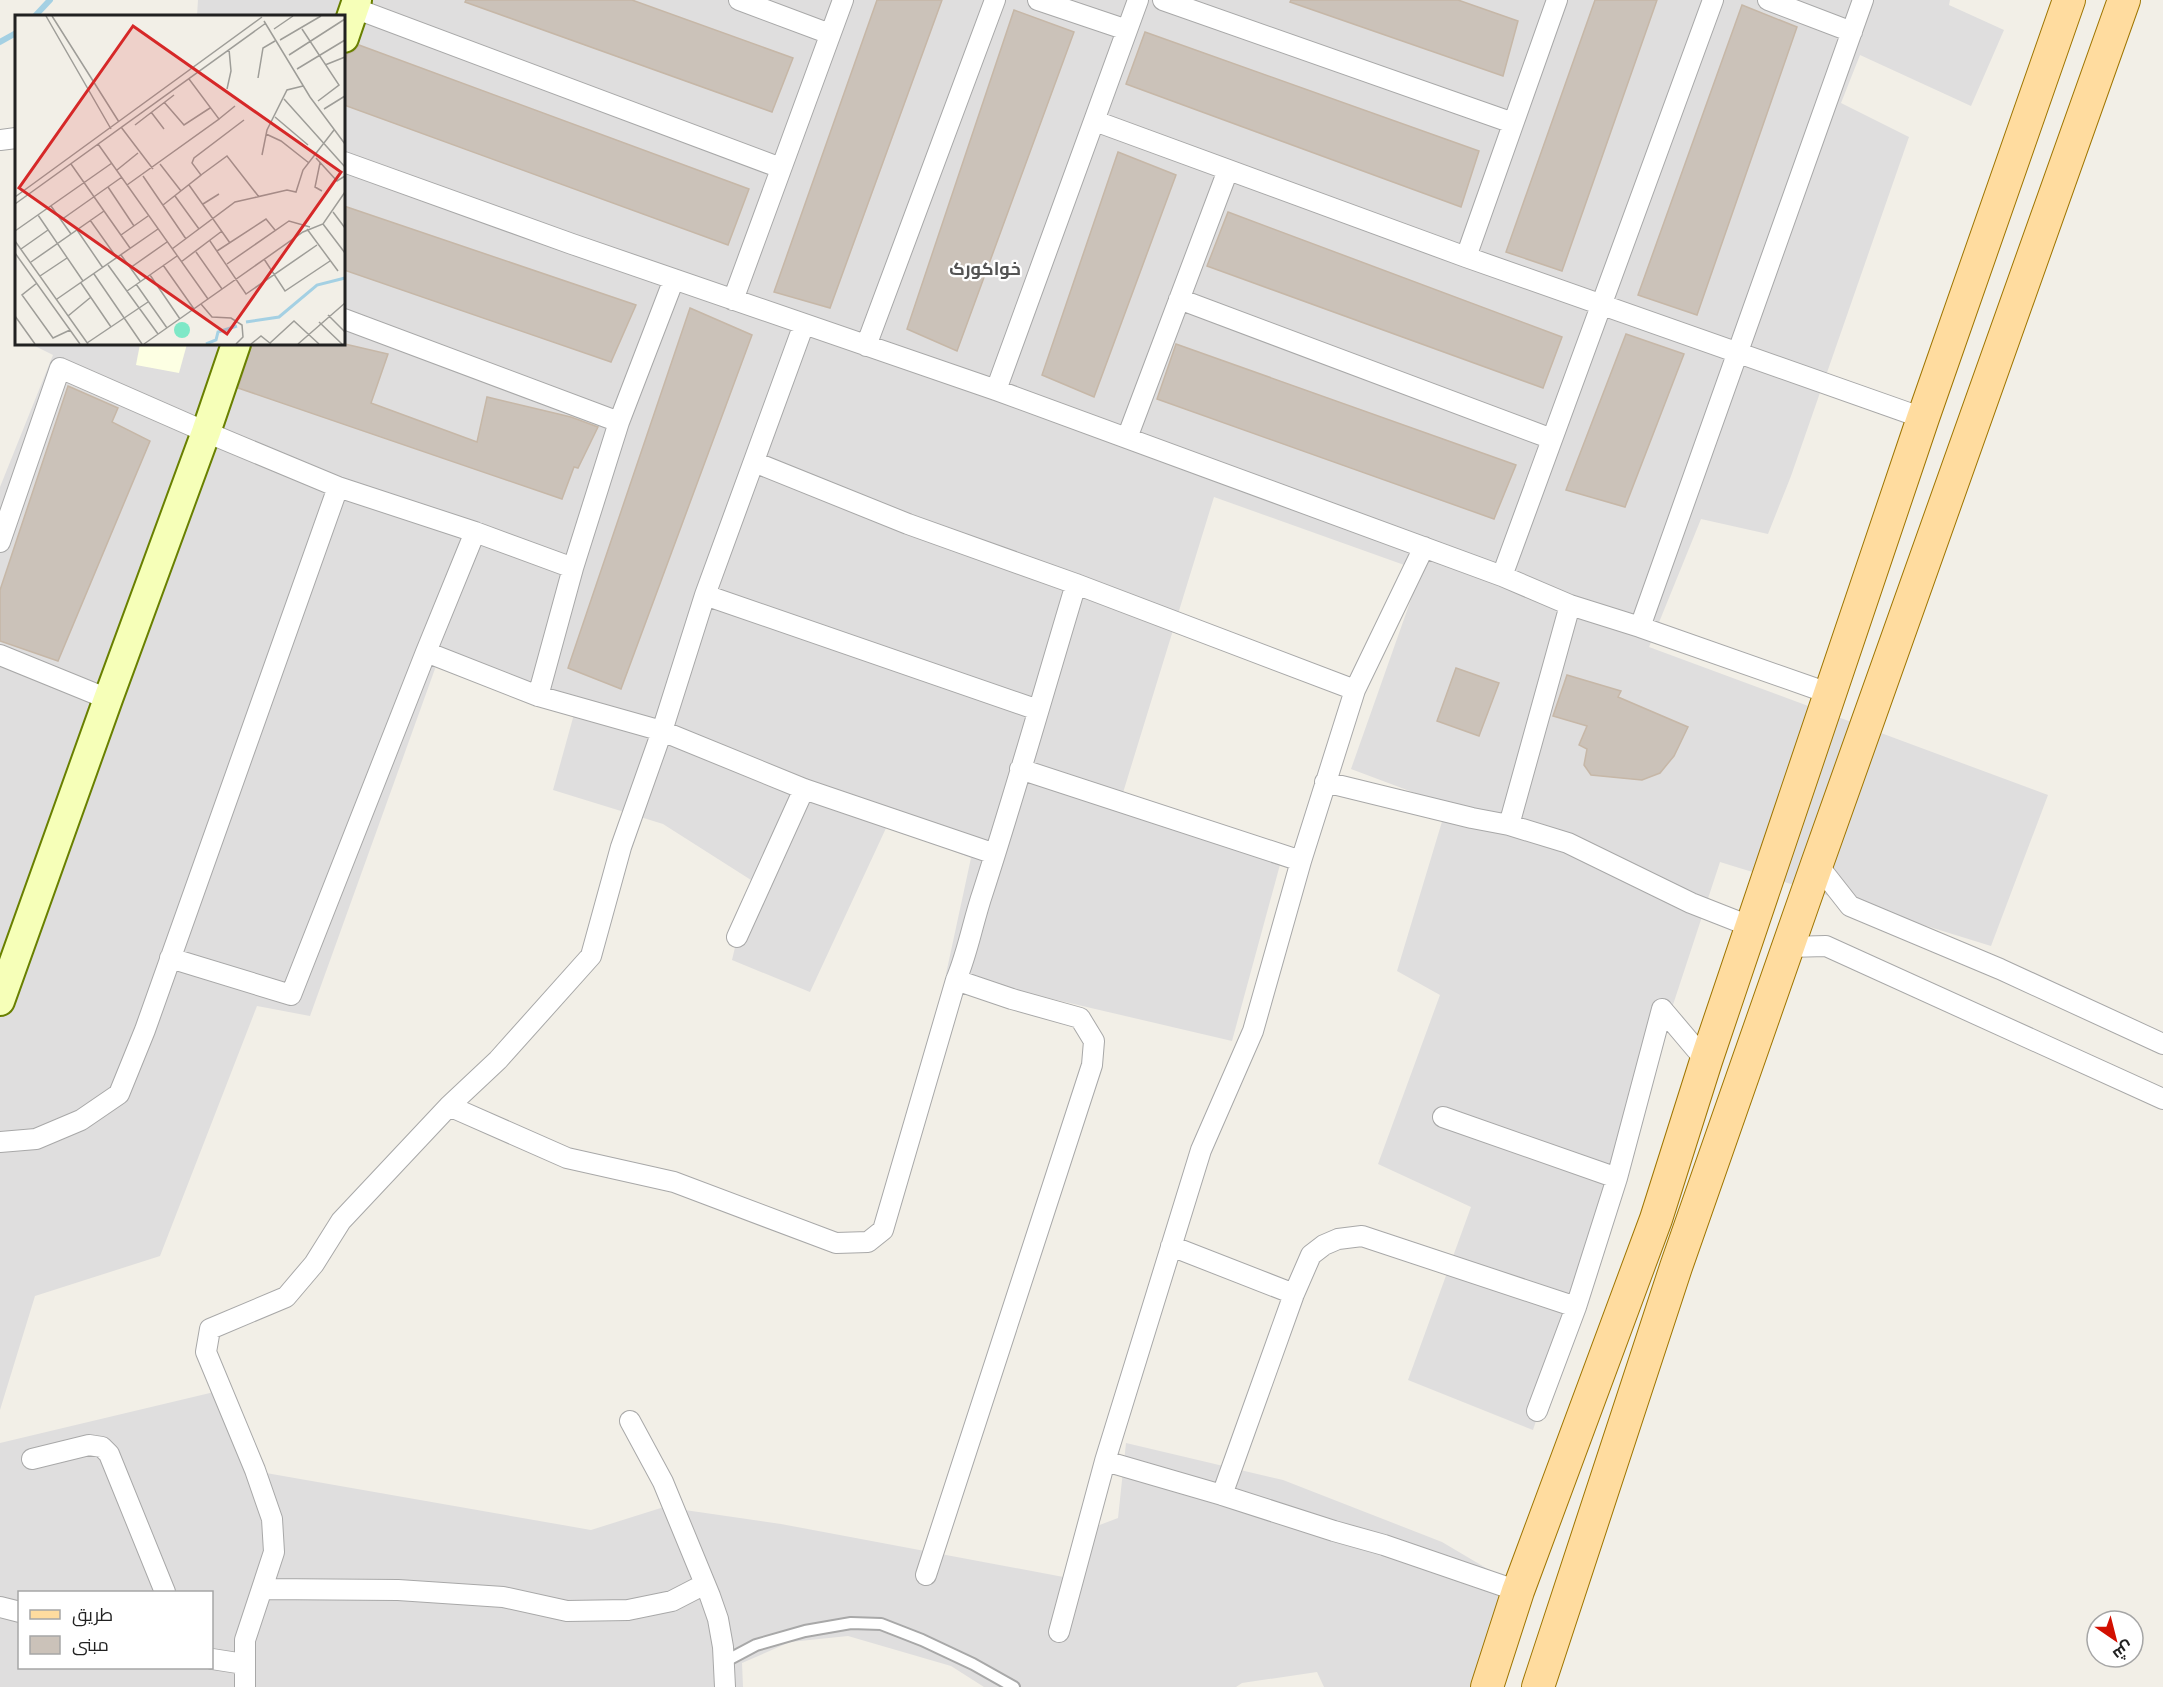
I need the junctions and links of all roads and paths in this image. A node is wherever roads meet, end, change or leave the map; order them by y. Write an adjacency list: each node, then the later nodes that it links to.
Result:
1 (740, 0): 16 (street)
2 (843, 0): 16 (street)
3 (995, 0): 33 (street)
4 (1038, 0): 14 (street)
5 (1138, 0): 14 (street)
6 (1163, 0): 19 (street)
7 (1557, 0): 19 (street)
8 (1713, 0): 29 (street)
9 (1768, 0): 15 (street)
10 (1863, 0): 15 (street)
11 (2069, 0): 34 (main road)
12 (2124, 0): 36 (main road)
13 (356, 4): 17 (street); 23 (street)
14 (1127, 30): 18 (street)
15 (1852, 32): 35 (street)
16 (830, 34): 23 (street)
17 (345, 35)
18 (1095, 121): 24 (street); 37 (street)
19 (1513, 123): 25 (street)
20 (15, 138): 21 (street)
21 (0, 140)
22 (345, 162): 26 (street)
23 (781, 168): 28 (street)
24 (1228, 170): 25 (street); 27 (street)
25 (1466, 256): 29 (street)
26 (674, 279): 28 (street); 39 (street)
27 (1179, 299): 41 (street); 42 (street)
28 (734, 300): 31 (street)
29 (1602, 305): 35 (street); 42 (street)
30 (345, 319): 39 (street)
31 (804, 324): 33 (street); 43 (street)
32 (236, 345): 40 (street)
33 (866, 346): 37 (street)
34 (1948, 349): 36 (main road); 38 (main road)
35 (1738, 353): 38 (street); 53 (street)
36 (1994, 363): 68 (main road)
37 (996, 390): 41 (street)
38 (1923, 418): 57 (main road)
39 (619, 422): 48 (street)
40 (206, 432): 44 (street); 46 (street); 59 (street)
41 (1127, 438): 47 (street)
42 (1552, 439): 49 (street)
43 (754, 462): 50 (street); 51 (street)
44 (338, 487): 45 (street); 72 (street)
45 (475, 532): 48 (street); 54 (street)
46 (0, 542)
47 (1424, 547): 49 (street); 56 (street)
48 (573, 568): 58 (street)
49 (1502, 576): 52 (street)
50 (1077, 584): 56 (street); 60 (street)
51 (705, 595): 60 (street); 61 (street)
52 (1569, 605): 53 (street); 65 (street)
53 (1640, 627): 57 (street)
54 (426, 652): 58 (street); 72 (street)
55 (0, 656): 59 (street)
56 (1355, 690): 63 (street)
57 (1831, 694): 69 (main road)
58 (538, 696): 61 (street)
59 (108, 699): 74 (street)
60 (1038, 710): 62 (street)
61 (662, 731): 64 (street); 78 (street)
62 (1020, 769): 66 (street); 67 (street)
63 (1325, 782): 65 (street); 67 (street)
64 (804, 789): 66 (street); 70 (street)
65 (1509, 825): 69 (street)
66 (995, 854): 73 (street)
67 (1301, 861): 83 (street)
68 (1817, 864): 71 (main road); 75 (street)
69 (1752, 927): 76 (main road)
70 (736, 936)
71 (1788, 947): 77 (street); 84 (main road)
72 (170, 958): 80 (street)
73 (956, 980): 78 (street); 92 (street)
74 (0, 1001)
75 (2163, 1044)
76 (1706, 1061): 81 (street); 82 (main road)
77 (2163, 1099)
78 (449, 1106): 94 (street)
79 (1443, 1117): 81 (street)
80 (0, 1142)
81 (1617, 1178): 86 (street)
82 (1656, 1219): 84 (main road); 96 (main road)
83 (1171, 1246): 85 (street); 90 (street)
84 (1676, 1267): 107 (main road)
85 (1294, 1294): 86 (street); 91 (street)
86 (1576, 1307): 87 (street)
87 (1537, 1411)
88 (630, 1421): 93 (street)
89 (32, 1460): 95 (street)
90 (1105, 1461): 91 (street); 99 (street)
91 (1222, 1495): 96 (street)
92 (926, 1575)
93 (705, 1584): 94 (street); 101 (street)
94 (262, 1589): 102 (street)
95 (164, 1591)
96 (1518, 1591): 106 (main road)
97 (0, 1608): 98 (street)
98 (18, 1612)
99 (1059, 1632)
100 (213, 1659): 102 (street)
101 (724, 1662): 104 (street); 105 (lane)
102 (244, 1664): 103 (street)
103 (245, 1687)
104 (725, 1687)
105 (1014, 1687)
106 (1487, 1687)
107 (1538, 1687)

